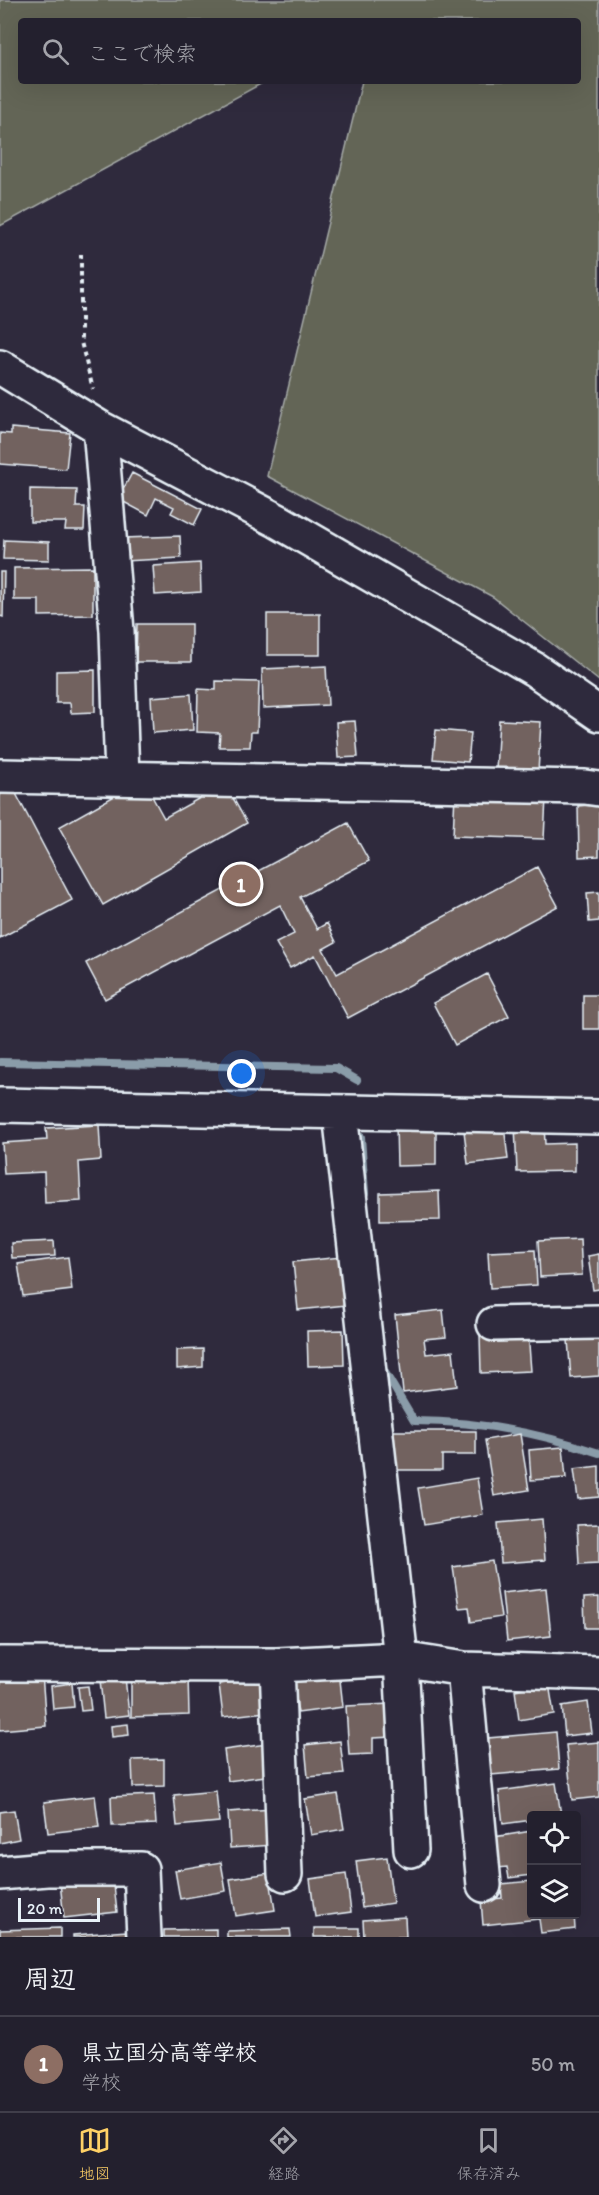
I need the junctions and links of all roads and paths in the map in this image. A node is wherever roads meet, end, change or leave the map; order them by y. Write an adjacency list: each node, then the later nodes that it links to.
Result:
1 (81, 254): 3 (path)
2 (0, 367): 3 (street)
3 (100, 428): 4 (street); 6 (street)
4 (599, 714)
5 (0, 776): 6 (street)
6 (122, 777): 7 (street)
7 (599, 789)
8 (0, 1105): 9 (street)
9 (340, 1113): 10 (street); 13 (street)
10 (599, 1117)
11 (599, 1322): 12 (street)
12 (494, 1324)
13 (401, 1659): 15 (street); 16 (street); 18 (street)
14 (0, 1665): 15 (street)
15 (277, 1665): 20 (street)
16 (464, 1669): 17 (street); 21 (street)
17 (599, 1673)
18 (411, 1850)
19 (0, 1873): 22 (street)
20 (285, 1874)
21 (484, 1885)
22 (144, 1937)

